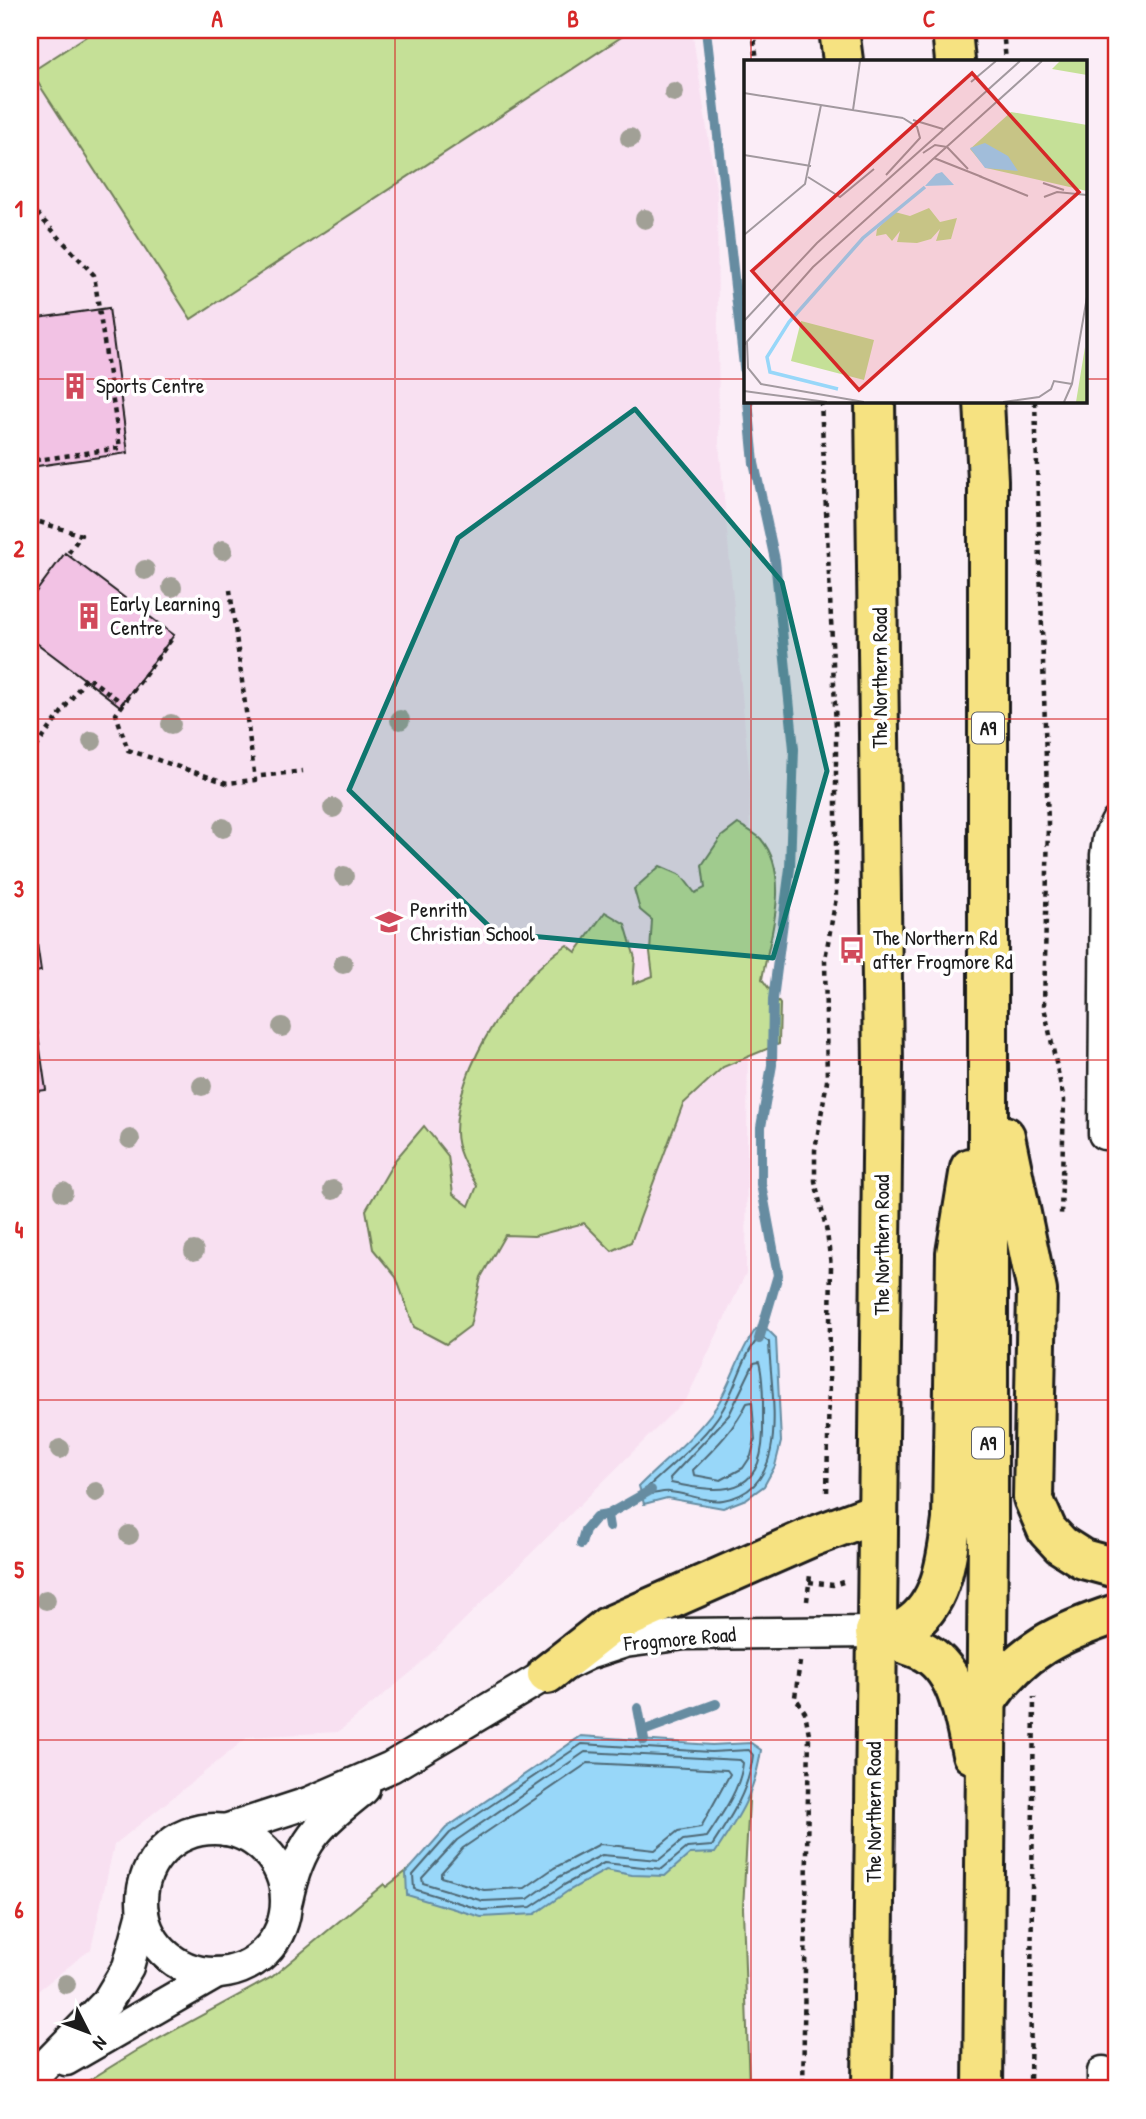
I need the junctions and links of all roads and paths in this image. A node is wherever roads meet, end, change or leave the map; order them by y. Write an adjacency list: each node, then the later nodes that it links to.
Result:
1 (753, 30): 5 (path)
2 (839, 30): 6 (highway)
3 (952, 30): 7 (highway)
4 (1003, 30): 8 (path)
5 (757, 60)
6 (843, 60)
7 (955, 60)
8 (1006, 60)
9 (30, 206): 14 (path)
10 (821, 402): 27 (path)
11 (875, 402): 28 (highway, The Northern Road)
12 (984, 402): 24 (highway, A9)
13 (1035, 402): 26 (path)
14 (30, 461)
15 (30, 519): 16 (path)
16 (67, 555)
17 (230, 590): 19 (path)
18 (171, 640): 19 (path)
19 (124, 704): 20 (path)
20 (30, 756)
21 (303, 771): 22 (path)
22 (261, 776)
23 (1116, 823): 25 (street)
24 (988, 1055): 29 (highway); 33 (highway); 37 (highway, A9)
25 (1104, 1134)
26 (1060, 1225)
27 (822, 1501)
28 (878, 1512): 33 (highway, The Northern Road); 34 (highway)
29 (1116, 1568)
30 (809, 1582): 31 (path)
31 (833, 1585)
32 (1116, 1614): 37 (highway)
33 (875, 1632): 34 (street, Frogmore Road); 40 (highway); 46 (highway, The Northern Road)
34 (547, 1674): 38 (street, Frogmore Road)
35 (1034, 1693): 48 (path)
36 (795, 1697): 45 (path)
37 (988, 1699): 40 (highway, A9)
38 (391, 1767): 39 (street, Frogmore Road); 41 (street, Frogmore Road)
39 (225, 1830): 41 (street); 42 (street)
40 (987, 1831): 47 (highway, A9)
41 (286, 1902): 43 (street)
42 (143, 1912): 43 (street); 44 (street)
43 (217, 1973): 44 (street)
44 (33, 2078)
45 (803, 2089)
46 (872, 2089)
47 (983, 2089)
48 (1030, 2089)

